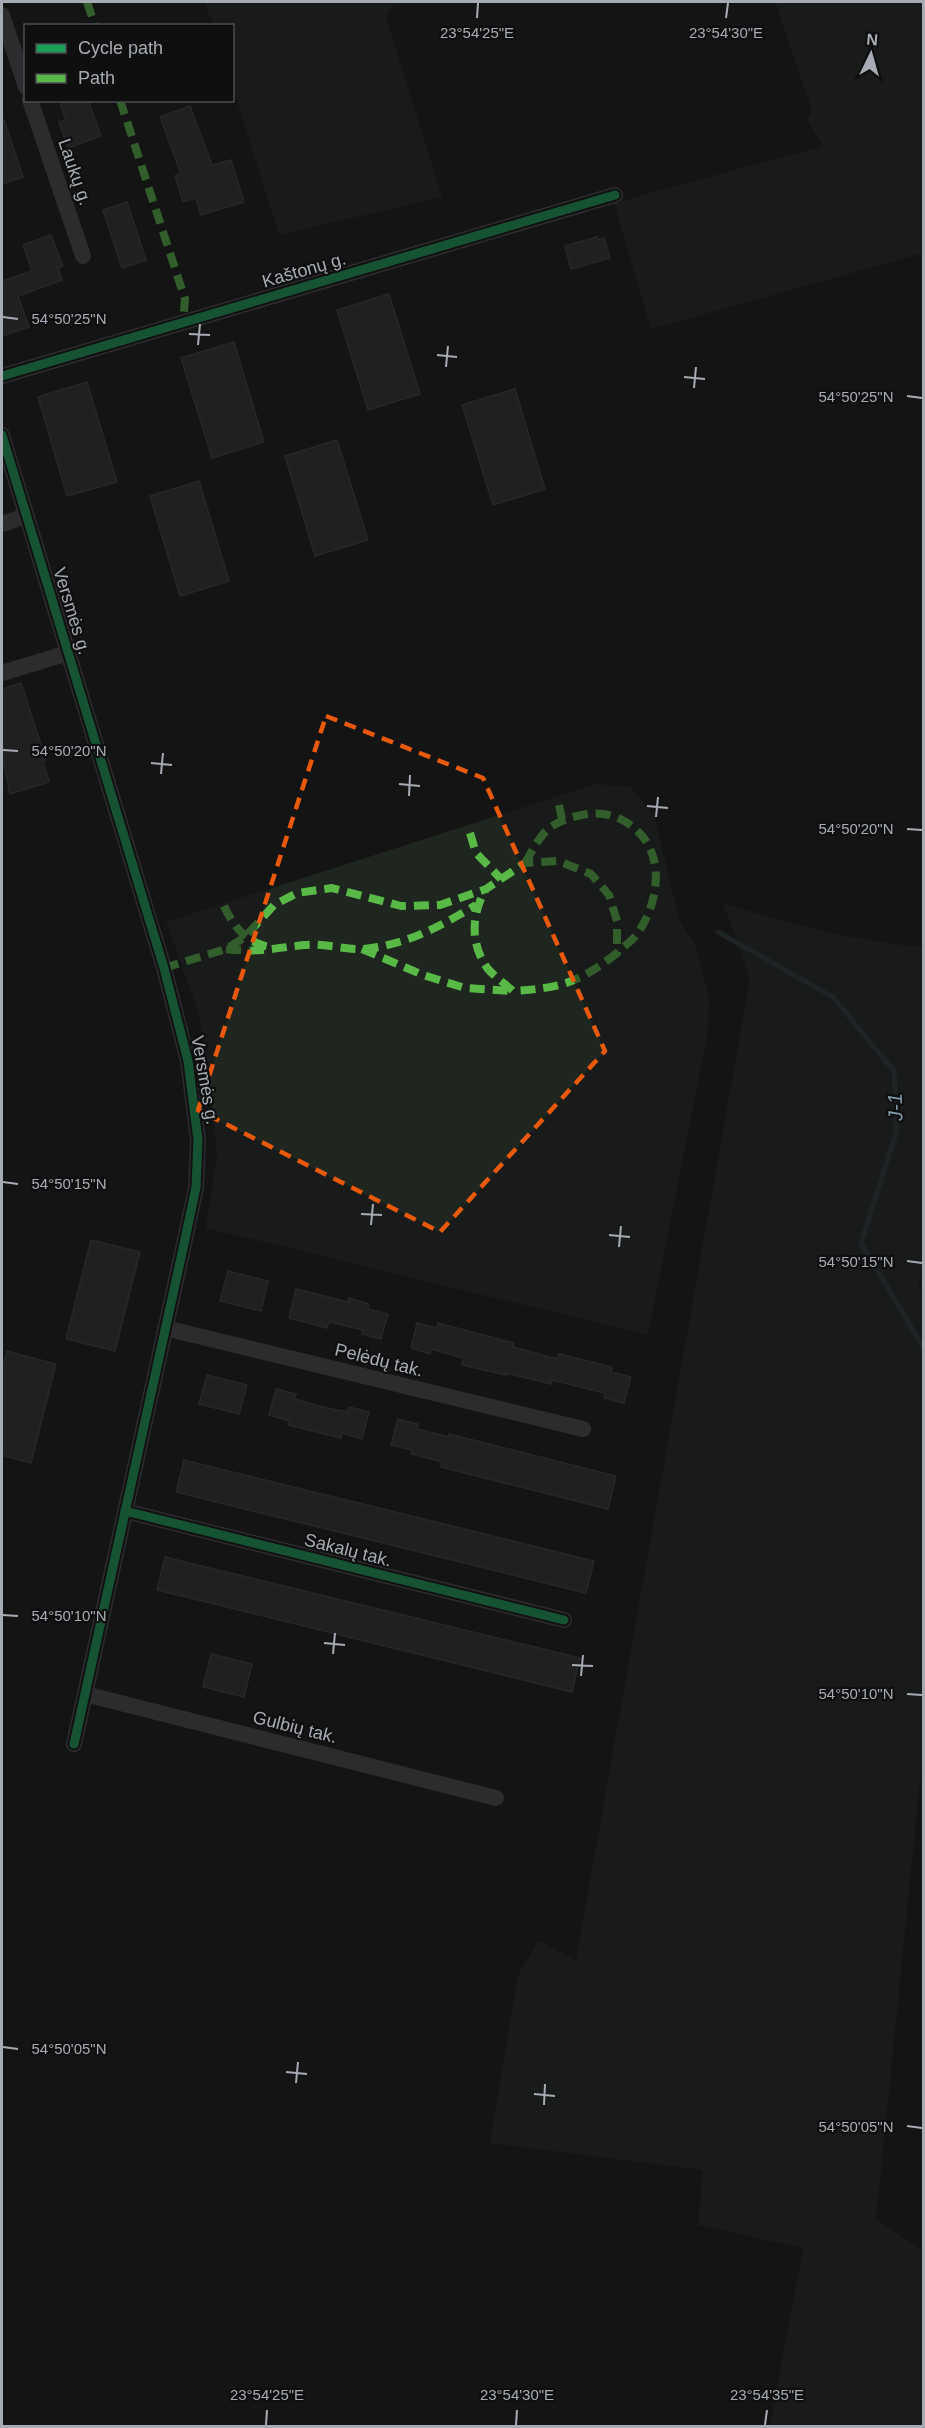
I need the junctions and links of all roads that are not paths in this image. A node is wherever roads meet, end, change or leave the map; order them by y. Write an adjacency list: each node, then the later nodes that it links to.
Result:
1 (2, 15): 2 (street)
2 (24, 81)
3 (31, 102): 5 (street, Laukų g.)
4 (615, 195): 6 (street, Kaštonų g.)
5 (82, 256)
6 (2, 376)
7 (2, 435): 8 (street, Versmės g.)
8 (26, 516): 9 (street); 10 (street, Versmės g.)
9 (2, 524)
10 (68, 653): 11 (street); 12 (street, Versmės g.)
11 (2, 672)
12 (165, 1329): 13 (street, Pelėdų tak.); 14 (street, Versmės g.)
13 (583, 1430)
14 (125, 1511): 15 (street, Sakalų tak.); 16 (street, Versmės g.)
15 (564, 1620)
16 (85, 1694): 17 (street, Versmės g.); 18 (street, Gulbių tak.)
17 (74, 1744)
18 (496, 1798)

